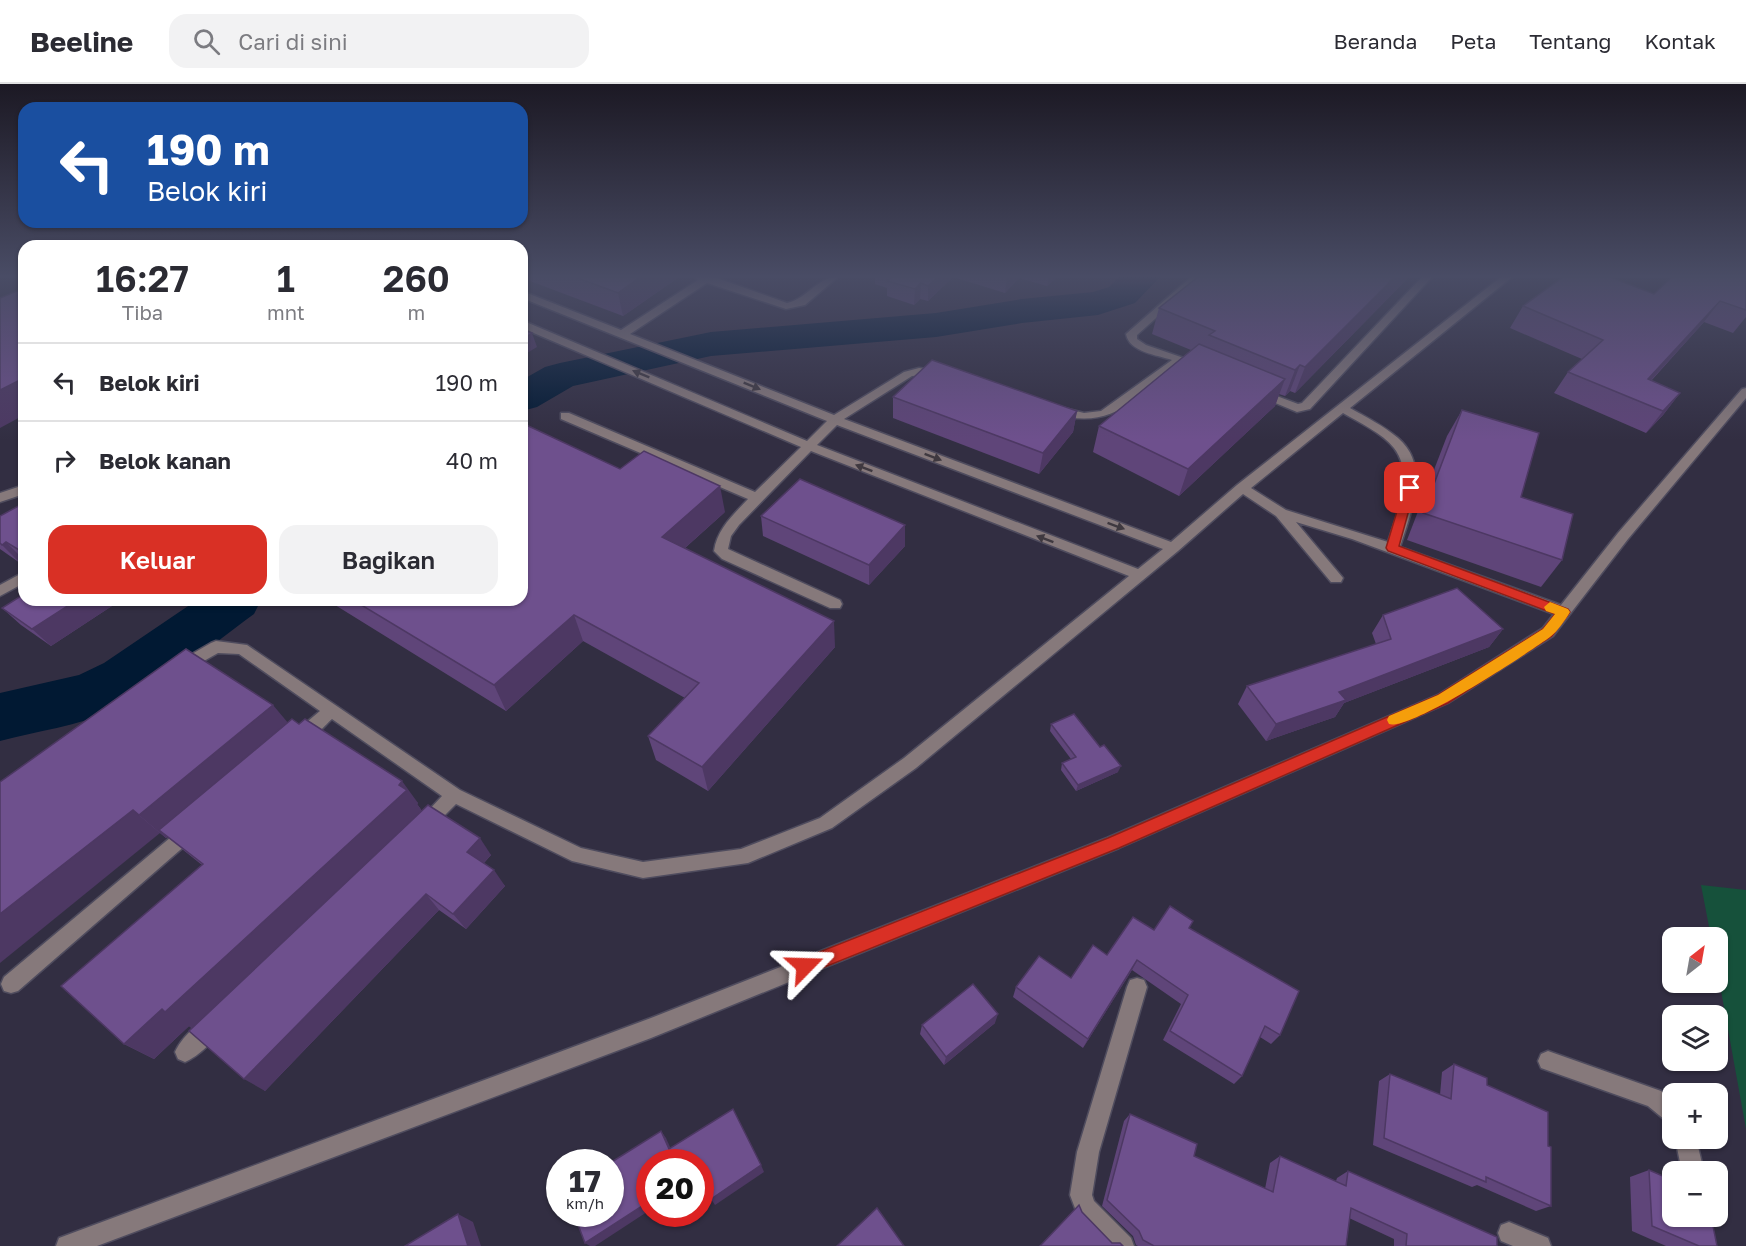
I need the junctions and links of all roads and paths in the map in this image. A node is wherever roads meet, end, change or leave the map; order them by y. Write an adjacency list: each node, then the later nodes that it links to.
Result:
1 (539, 331): 17 (street, one-way to 1)
2 (614, 331): 7 (street)
3 (626, 331): 7 (street)
4 (1134, 331): 8 (street)
5 (1376, 331): 11 (street)
6 (1439, 331): 14 (street)
7 (622, 334): 16 (street, one-way to 16)
8 (1180, 359): 9 (street); 13 (street)
9 (1212, 373)
10 (950, 375): 16 (street)
11 (1244, 386)
12 (1746, 392): 30 (street)
13 (1045, 406)
14 (1343, 408): 18 (street); 24 (street)
15 (565, 416): 21 (street)
16 (835, 420): 17 (street); 23 (street, one-way to 23)
17 (808, 446): 21 (street); 25 (street, one-way to 17)
18 (1242, 488): 22 (street); 23 (street)
19 (18, 491): 20 (street)
20 (0, 498)
21 (757, 498): 29 (street)
22 (1281, 513): 24 (street); 26 (street)
23 (1173, 548): 25 (street)
24 (1392, 548): 30 (street)
25 (1139, 575): 34 (street)
26 (1336, 578)
27 (18, 580): 28 (street)
28 (0, 591)
29 (835, 604)
30 (1564, 612): 44 (street)
31 (171, 673): 32 (street)
32 (332, 710): 33 (street); 34 (street)
33 (288, 748)
34 (454, 795): 36 (street)
35 (198, 824): 37 (street)
36 (412, 836)
37 (11, 984)
38 (1137, 987): 45 (street)
39 (227, 1012): 40 (street)
40 (185, 1052)
41 (1548, 1061): 42 (street)
42 (1662, 1105)
43 (1509, 1233): 46 (street)
44 (67, 1246)
45 (1123, 1246)
46 (1540, 1246)

